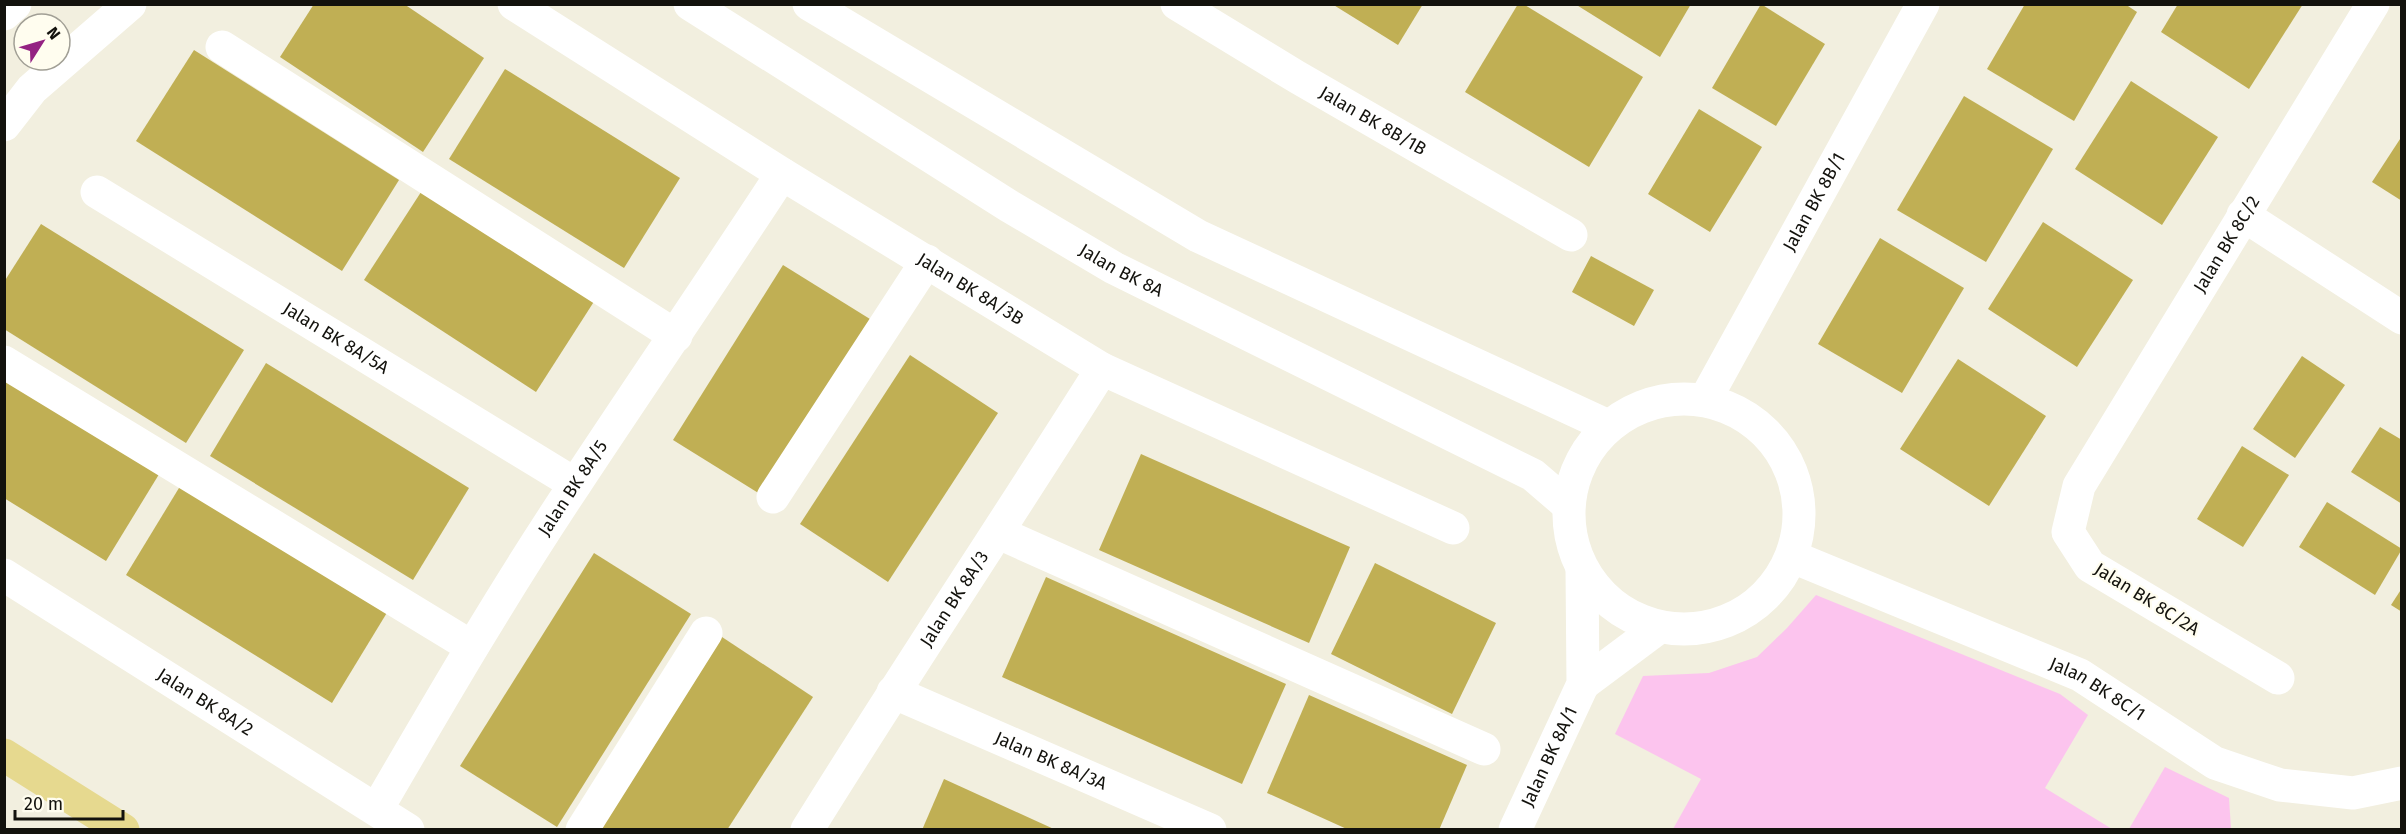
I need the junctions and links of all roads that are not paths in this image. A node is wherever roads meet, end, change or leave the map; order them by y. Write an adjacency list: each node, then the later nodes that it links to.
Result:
1 (15, 4): 9 (street)
2 (130, 4): 11 (street)
3 (514, 4): 12 (street, Jalan BK 8A/3B)
4 (690, 4): 26 (street, Jalan BK 8A)
5 (809, 4): 22 (street)
6 (1177, 4): 15 (street, Jalan BK 8B/1B)
7 (2373, 4): 14 (street, Jalan BK 8C/2)
8 (1915, 7): 21 (street, Jalan BK 8B/1)
9 (4, 14)
10 (222, 47): 18 (street)
11 (4, 125)
12 (782, 174): 16 (street, Jalan BK 8A/3B); 18 (street, Jalan BK 8A/5)
13 (97, 192): 23 (street, Jalan BK 8A/5A)
14 (2243, 215): 17 (street); 24 (street, Jalan BK 8C/2)
15 (1571, 235)
16 (927, 261): 20 (street, Jalan BK 8A/3B); 25 (street)
17 (2402, 318)
18 (676, 336): 23 (street, Jalan BK 8A/5)
19 (4, 362): 34 (street)
20 (1102, 369): 27 (street, Jalan BK 8A/3B); 28 (street, Jalan BK 8A/3)
21 (1705, 400): 22 (street); 29 (street)
22 (1608, 426): 26 (street)
23 (575, 484): 34 (street, Jalan BK 8A/5)
24 (2079, 486): 35 (street, Jalan BK 8C/2A)
25 (773, 498)
26 (1568, 505): 30 (street)
27 (1453, 528)
28 (999, 533): 37 (street, Jalan BK 8A/3); 38 (street)
29 (1793, 556): 32 (street); 40 (street, Jalan BK 8C/1)
30 (1582, 568): 32 (street); 36 (street, Jalan BK 8A/1)
31 (4, 575): 41 (street, Jalan BK 8A/2)
32 (1658, 628): 36 (street, Jalan BK 8A/1)
33 (706, 633): 44 (street)
34 (472, 647): 41 (street, Jalan BK 8A/5)
35 (2278, 678)
36 (1582, 684): 47 (street, Jalan BK 8A/1)
37 (892, 692): 45 (street, Jalan BK 8A/3); 46 (street, Jalan BK 8A/3A)
38 (1484, 749)
39 (4, 755): 42 (main road)
40 (2402, 783)
41 (377, 809): 43 (street, Jalan BK 8A/2)
42 (119, 828)
43 (408, 830)
44 (582, 830)
45 (807, 830)
46 (1210, 830)
47 (1515, 830)

